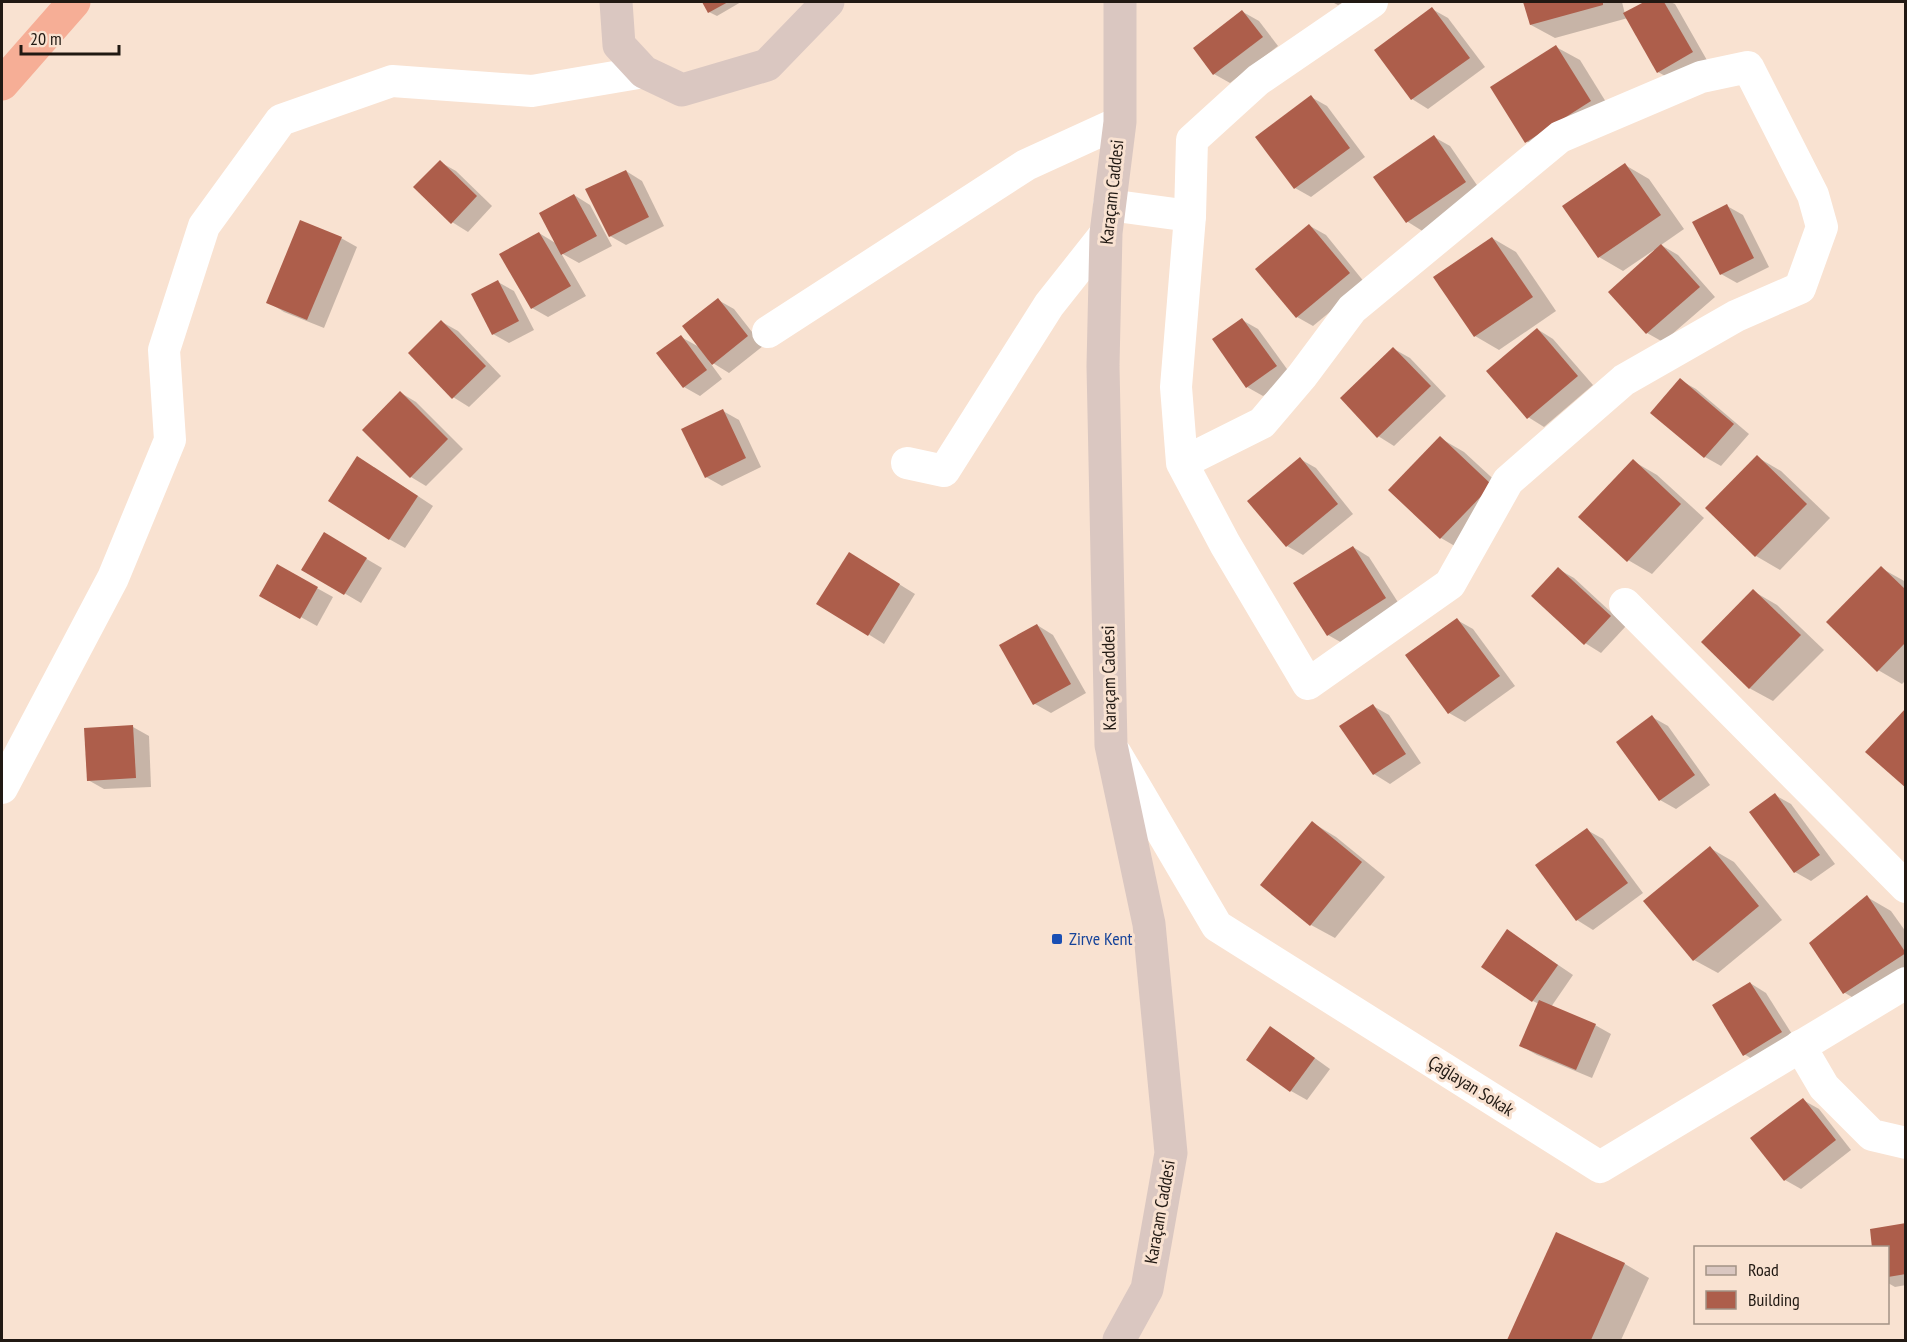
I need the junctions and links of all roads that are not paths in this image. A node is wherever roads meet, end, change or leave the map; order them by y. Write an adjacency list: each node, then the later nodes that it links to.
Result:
1 (74, 2): 7 (highway)
2 (616, 2): 6 (street)
3 (828, 2): 6 (street)
4 (1120, 2): 8 (street, Karaçam Caddesi)
5 (1372, 2): 9 (street)
6 (644, 72): 16 (street)
7 (2, 84)
8 (1120, 122): 10 (street, Karaçam Caddesi); 11 (street)
9 (1190, 216): 10 (street); 13 (street)
10 (1107, 219): 12 (street); 15 (street, Karaçam Caddesi)
11 (768, 332)
12 (907, 463)
13 (1182, 463): 13 (street)
14 (1625, 604): 17 (street)
15 (1111, 745): 19 (street, Çağlayan Sokak); 21 (street, Karaçam Caddesi)
16 (2, 788)
17 (1905, 887)
18 (1905, 983): 19 (street, Çağlayan Sokak)
19 (1800, 1046): 20 (street)
20 (1905, 1143)
21 (1119, 1341)

